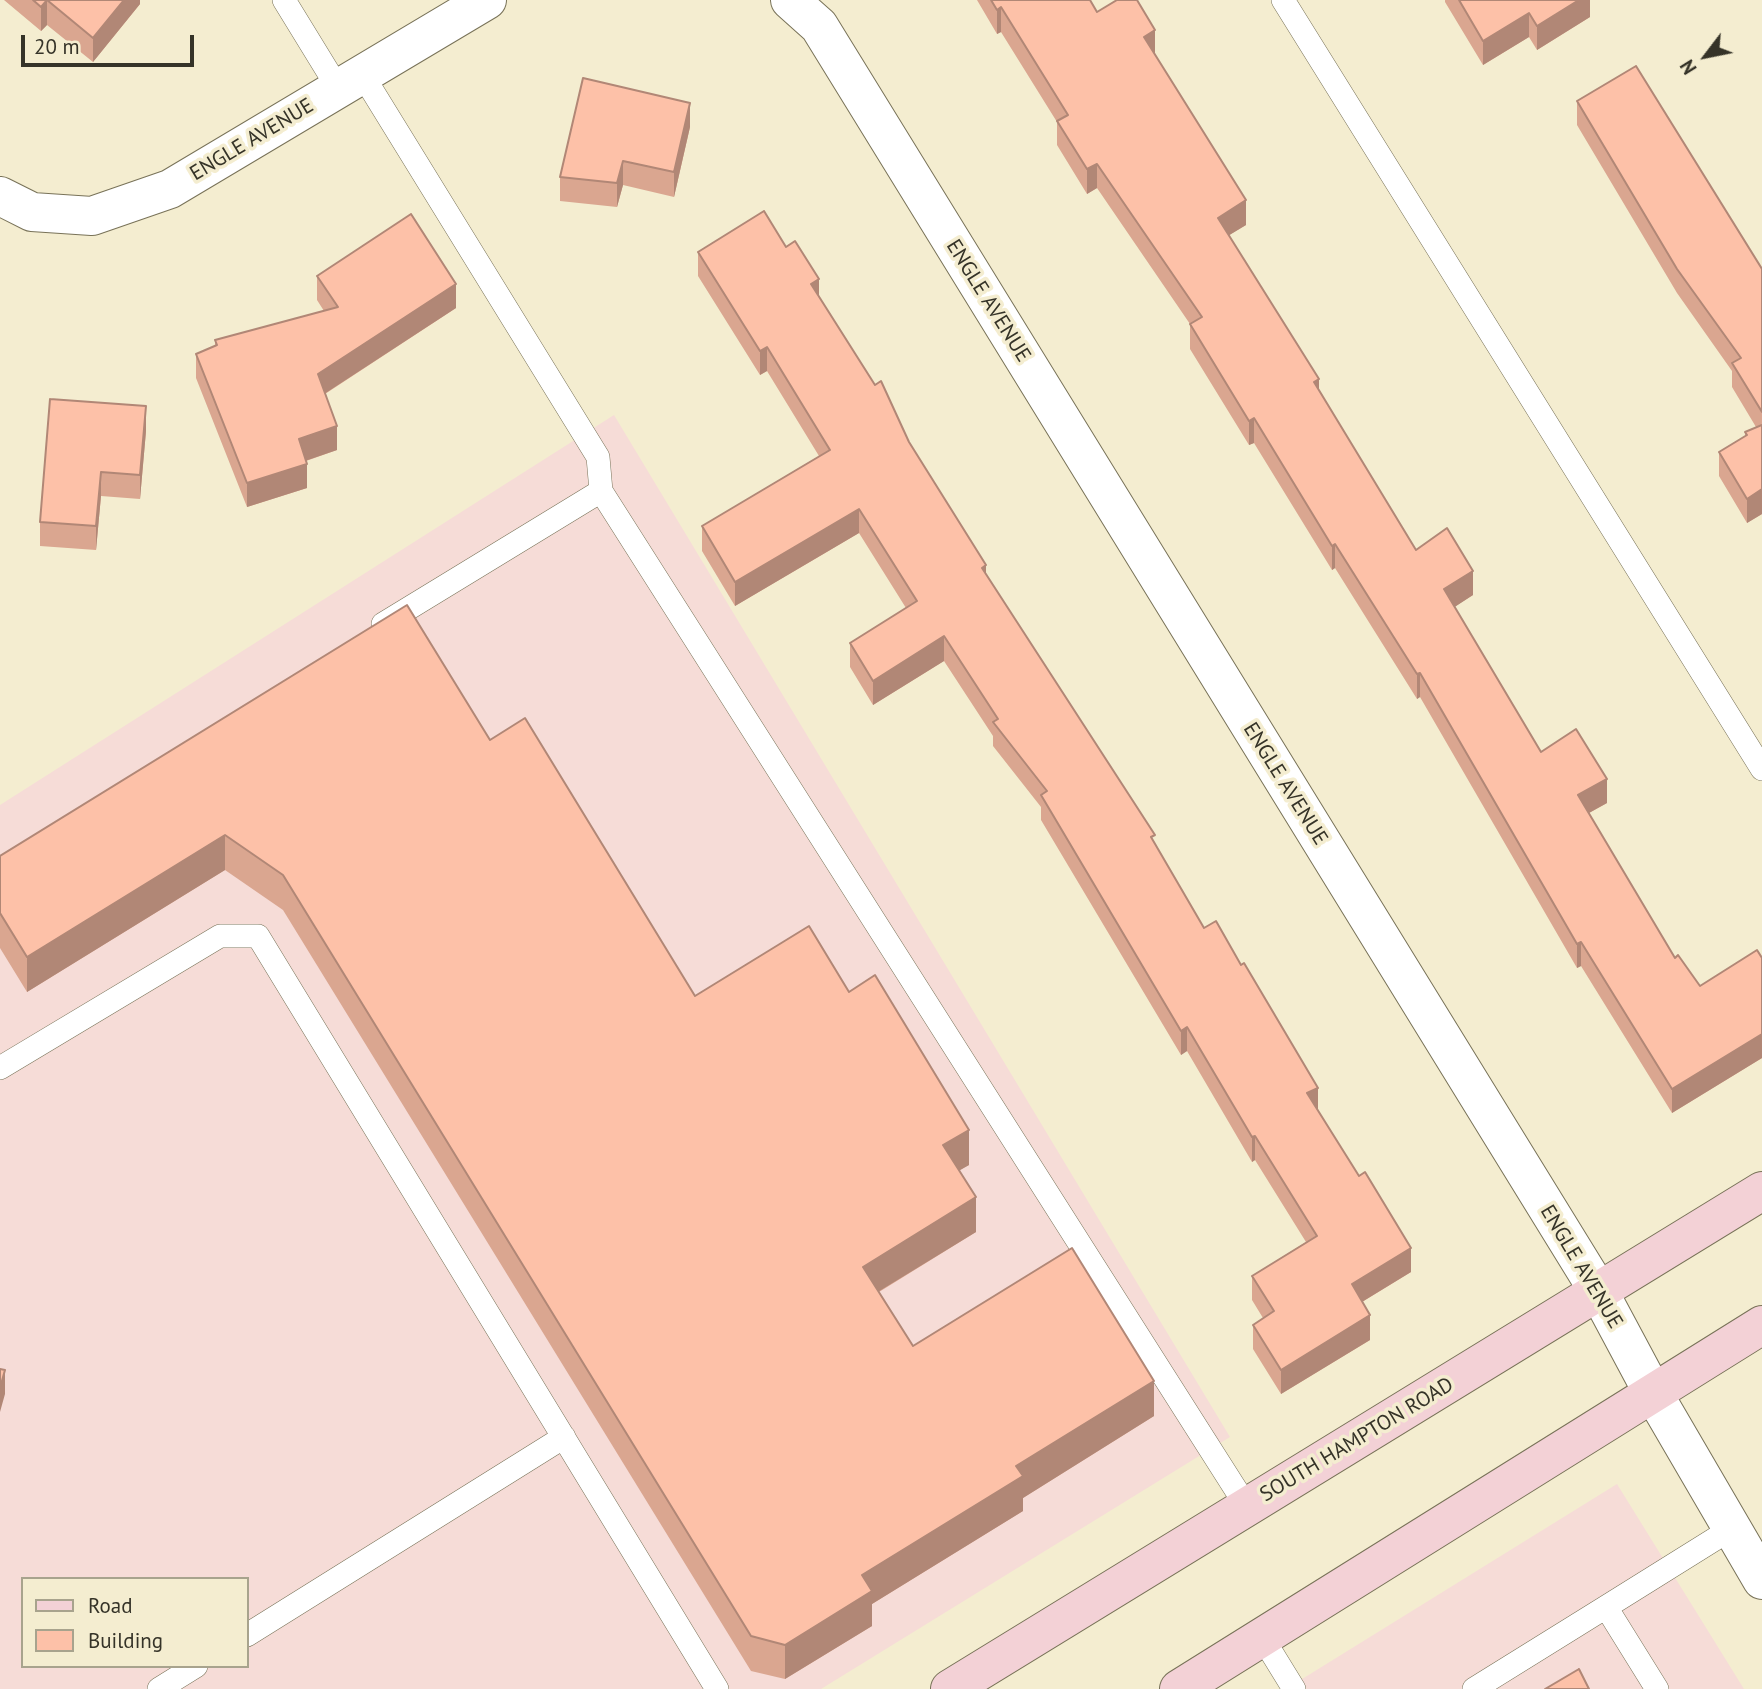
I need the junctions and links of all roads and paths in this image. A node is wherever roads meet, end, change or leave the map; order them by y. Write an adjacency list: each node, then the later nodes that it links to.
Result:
1 (284, 0): 5 (lane)
2 (487, 0): 5 (street, ENGLE AVENUE)
3 (790, 0): 12 (street, ENGLE AVENUE)
4 (1283, 0): 9 (lane)
5 (350, 81): 6 (street, ENGLE AVENUE); 7 (lane)
6 (0, 196)
7 (601, 491): 8 (lane); 16 (lane)
8 (366, 635)
9 (1762, 769)
10 (0, 1068): 15 (lane)
11 (1762, 1191): 12 (main road, SOUTH HAMPTON ROAD)
12 (1599, 1292): 14 (street, ENGLE AVENUE); 16 (main road, SOUTH HAMPTON ROAD)
13 (1762, 1325): 14 (main road)
14 (1653, 1393): 17 (street, ENGLE AVENUE); 21 (main road)
15 (564, 1437): 20 (lane); 24 (lane)
16 (1248, 1507): 25 (main road, SOUTH HAMPTON ROAD)
17 (1731, 1529): 18 (street, ENGLE AVENUE); 19 (lane)
18 (1762, 1580)
19 (1606, 1607): 28 (lane); 29 (lane)
20 (248, 1633)
21 (1262, 1637): 26 (main road); 27 (lane)
22 (193, 1668): 23 (lane)
23 (159, 1689)
24 (717, 1689)
25 (950, 1689)
26 (1178, 1689)
27 (1294, 1689)
28 (1474, 1689)
29 (1657, 1689)

